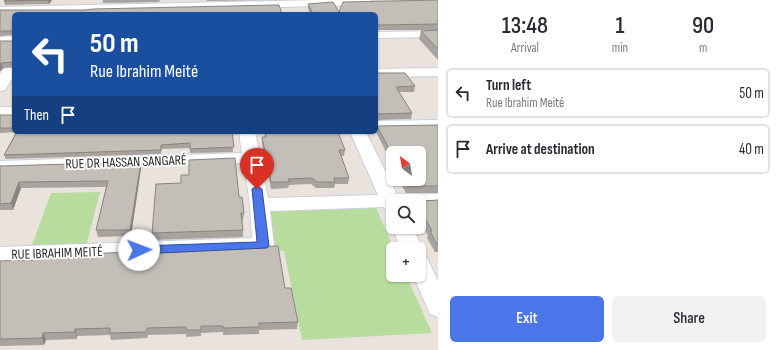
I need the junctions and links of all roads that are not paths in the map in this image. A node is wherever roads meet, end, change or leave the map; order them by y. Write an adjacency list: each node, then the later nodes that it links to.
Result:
1 (294, 2): 2 (street); 3 (street); 4 (street)
2 (380, 2)
3 (0, 10)
4 (299, 12)
5 (438, 34): 6 (street)
6 (378, 35)
7 (12, 40): 8 (street)
8 (0, 41)
9 (12, 72): 12 (street)
10 (438, 72): 11 (street)
11 (378, 73)
12 (0, 87)
13 (0, 112): 14 (street)
14 (12, 112)
15 (438, 125): 16 (street)
16 (378, 126)
17 (247, 134): 19 (street, RUE IBRAHIM MEITÉ)
18 (359, 134): 21 (street)
19 (252, 158): 20 (street, RUE DR HASSAN SANGARÉ); 25 (street, RUE IBRAHIM MEITÉ)
20 (0, 166)
21 (390, 194)
22 (438, 200): 23 (street)
23 (426, 201)
24 (386, 202): 25 (street)
25 (260, 204): 26 (street, RUE IBRAHIM MEITÉ)
26 (0, 255)
27 (426, 280): 28 (street)
28 (438, 307)

